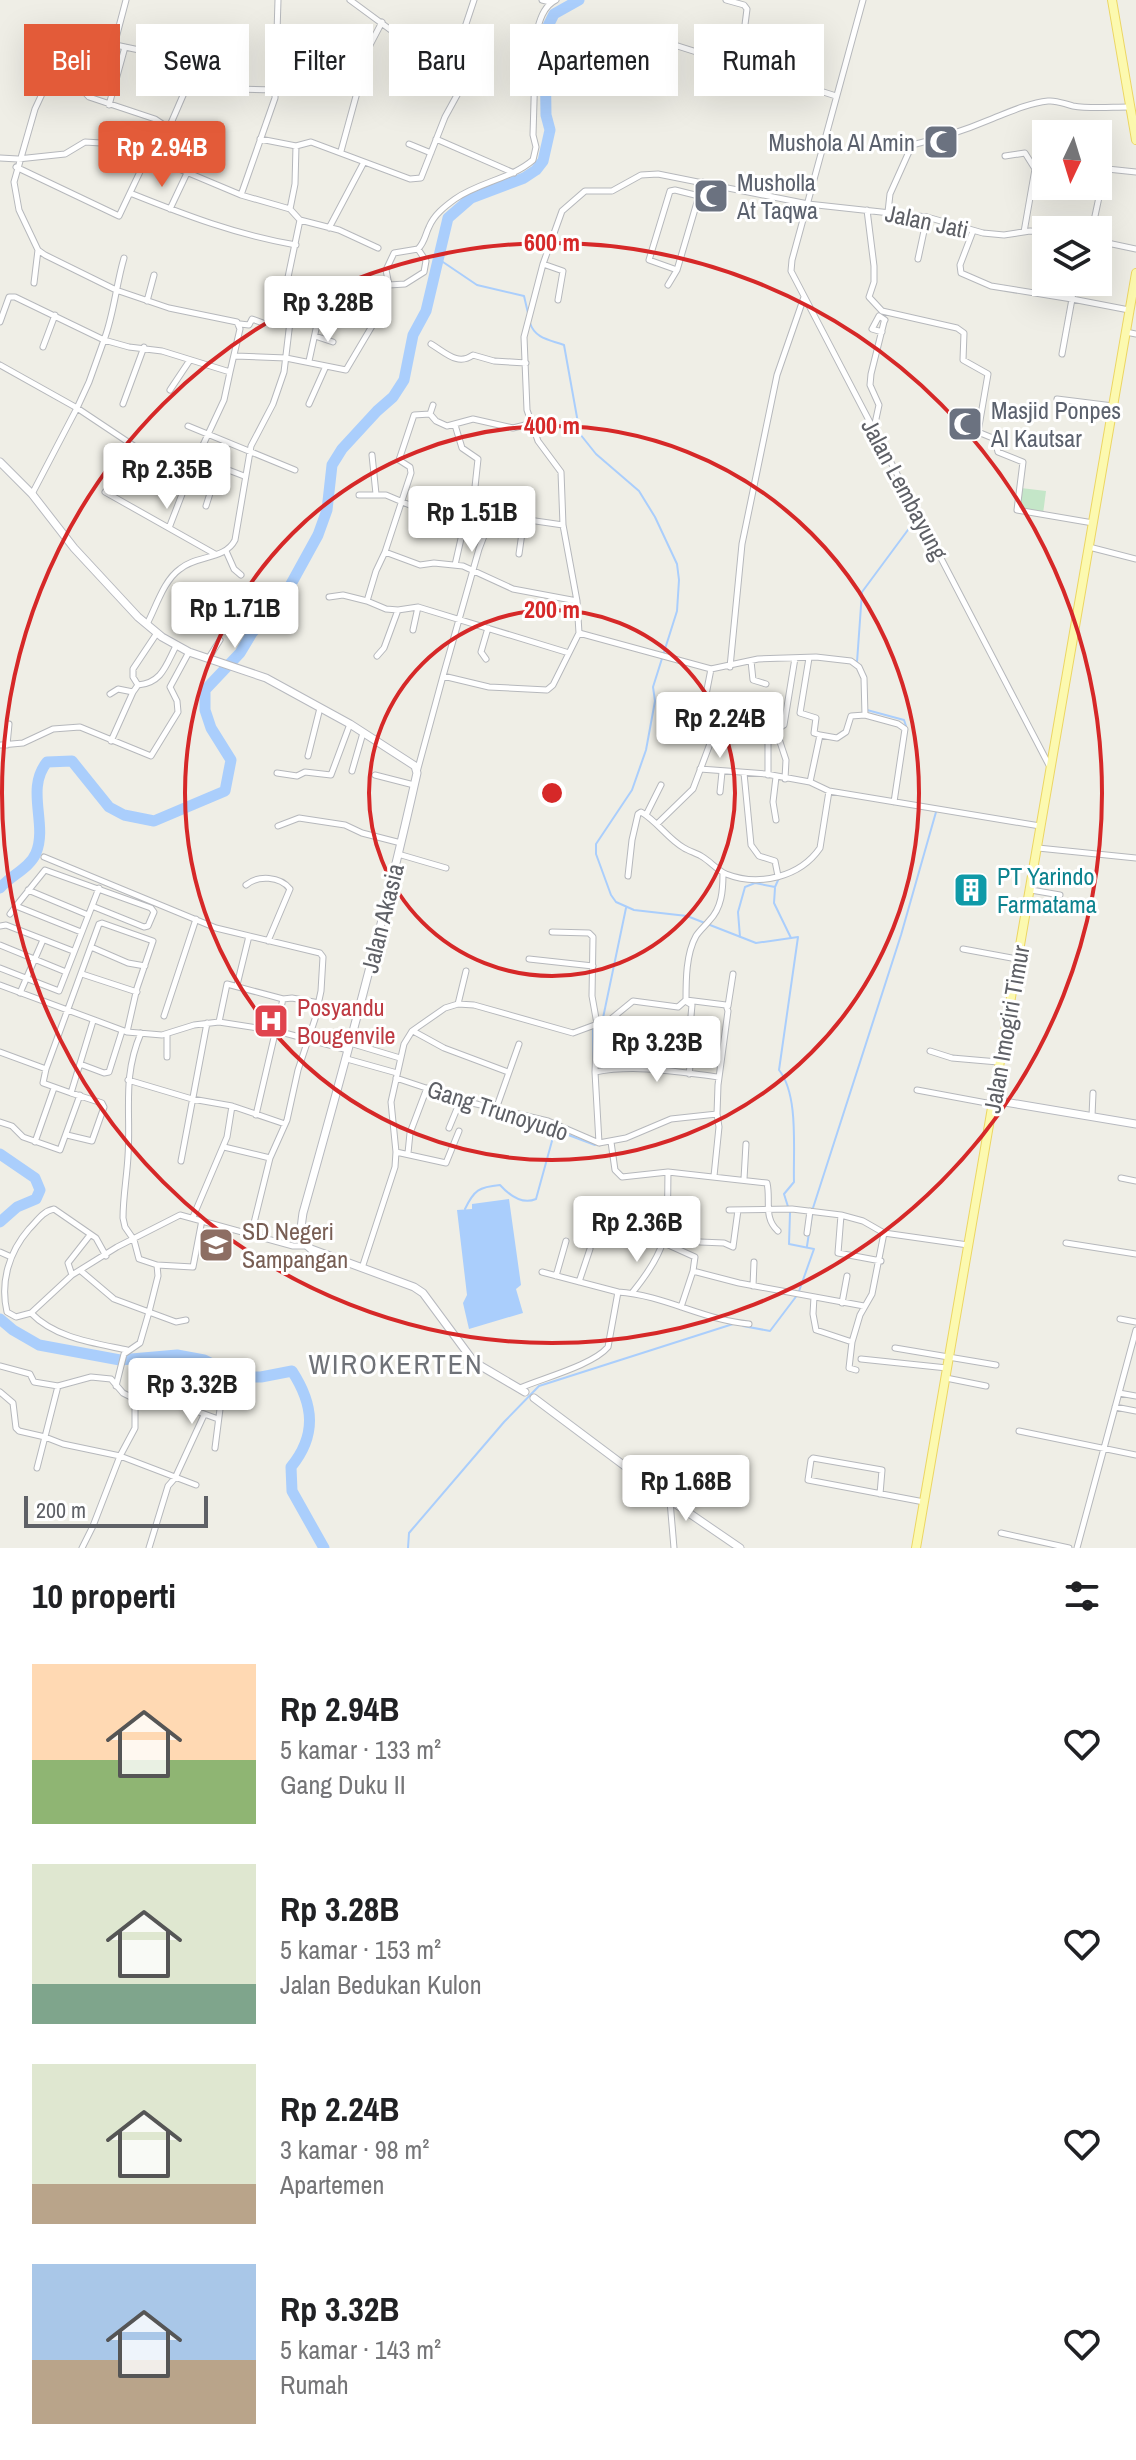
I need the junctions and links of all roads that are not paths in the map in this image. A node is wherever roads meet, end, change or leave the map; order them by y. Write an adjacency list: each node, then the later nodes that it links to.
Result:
1 (126, 0): 11 (street)
2 (278, 0): 12 (street)
3 (350, 0): 10 (street)
4 (474, 0): 13 (street)
5 (542, 0): 9 (street)
6 (726, 0): 14 (street)
7 (863, 0): 27 (street, Jalan Lembayung)
8 (1112, 0): 29 (main road)
9 (553, 1): 51 (street)
10 (382, 22): 15 (street); 16 (street)
11 (120, 24)
12 (278, 24)
13 (466, 24)
14 (745, 24)
15 (389, 28)
16 (373, 39)
17 (120, 46): 18 (street)
18 (125, 47): 19 (street); 28 (street)
19 (136, 50)
20 (824, 92): 27 (street)
21 (42, 96): 43 (street)
22 (88, 96): 28 (street)
23 (183, 96): 31 (street)
24 (275, 96): 32 (street)
25 (356, 96): 38 (street)
26 (457, 96): 33 (street)
27 (836, 96): 57 (street, Jalan Lembayung)
28 (109, 105): 30 (street)
29 (1130, 107): 35 (main road); 61 (street)
30 (155, 119): 31 (street); 34 (street)
31 (170, 129): 34 (street)
32 (260, 139): 37 (street); 55 (street)
33 (436, 139): 39 (street); 51 (street)
34 (165, 140): 44 (street)
35 (1136, 140)
36 (409, 144): 39 (street)
37 (296, 146): 38 (street); 59 (street)
38 (341, 151): 45 (street)
39 (431, 153): 45 (street)
40 (1005, 156): 46 (street)
41 (147, 157): 43 (street); 44 (street); 54 (street)
42 (0, 158): 43 (street)
43 (18, 159): 47 (street)
44 (155, 160): 50 (street)
45 (364, 161): 64 (street)
46 (1032, 164)
47 (16, 167): 54 (street); 73 (street)
48 (1112, 170): 49 (street)
49 (1136, 172)
50 (187, 173): 55 (street); 58 (street)
51 (514, 173): 71 (street)
52 (703, 182): 56 (street); 57 (street, Jalan Jati); 76 (street, Jalan Jati)
53 (1032, 186): 66 (street)
54 (130, 193): 58 (street)
55 (241, 195): 59 (street)
56 (699, 196): 77 (street); 77 (street)
57 (808, 204): 60 (street, Jalan Jati); 83 (street, Jalan Lembayung)
58 (170, 209): 69 (street)
59 (290, 209): 63 (street)
60 (867, 210): 61 (street, Jalan Jati); 143 (street)
61 (888, 212): 62 (street, Jalan Jati)
62 (927, 217): 65 (street, Jalan Jati); 75 (street)
63 (300, 220): 64 (street); 69 (street)
64 (329, 228): 70 (street)
65 (973, 231): 66 (street, Jalan Jati); 85 (street)
66 (1024, 232): 67 (street, Jalan Jati)
67 (1032, 232)
68 (1112, 244): 72 (street)
69 (296, 245): 89 (street)
70 (378, 248)
71 (418, 249): 71 (street)
72 (1136, 249)
73 (38, 250): 80 (street); 82 (street)
74 (124, 258): 82 (street)
75 (918, 259)
76 (543, 264): 86 (street); 109 (street)
77 (677, 270): 81 (street)
78 (1136, 273): 90 (main road, Jalan Imogiri Timur)
79 (154, 275): 88 (street)
80 (34, 283)
81 (668, 285)
82 (116, 290): 88 (street); 99 (street)
83 (804, 296): 124 (street, Jalan Lembayung); 176 (street)
84 (1072, 296): 85 (street)
85 (1072, 299): 90 (street); 104 (street)
86 (558, 300)
87 (3, 301): 91 (street); 93 (street)
88 (147, 301): 95 (street)
89 (292, 305): 106 (street); 111 (street)
90 (1130, 310): 97 (main road, Jalan Imogiri Timur)
91 (55, 315): 99 (street); 102 (street)
92 (318, 320): 98 (street)
93 (0, 322)
94 (263, 323): 95 (street)
95 (239, 324): 105 (street)
96 (882, 332): 124 (street)
97 (1131, 333): 118 (main road, Jalan Imogiri Timur)
98 (315, 336): 100 (street); 108 (street)
99 (104, 340): 103 (street); 119 (street)
100 (333, 342)
101 (431, 344): 109 (street)
102 (43, 347)
103 (144, 347): 107 (street); 115 (street)
104 (1062, 354)
105 (235, 356): 106 (street); 112 (street)
106 (286, 358): 108 (street); 126 (street)
107 (190, 360): 112 (street); 113 (street)
108 (309, 361): 111 (street)
109 (526, 363): 121 (street)
110 (0, 365): 119 (street)
111 (326, 366): 116 (street)
112 (230, 372): 125 (street)
113 (170, 390)
114 (1057, 399): 118 (street)
115 (123, 404)
116 (309, 404)
117 (433, 405): 120 (street)
118 (1114, 406): 143 (main road, Jalan Imogiri Timur)
119 (77, 408): 131 (street); 134 (street)
120 (430, 414): 122 (street); 137 (street)
121 (533, 423): 122 (street); 144 (street)
122 (455, 425): 139 (street)
123 (188, 426): 125 (street)
124 (874, 429): 196 (street, Jalan Lembayung)
125 (207, 435): 126 (street); 128 (street)
126 (249, 452): 130 (street); 132 (street)
127 (372, 455): 135 (street)
128 (197, 458): 131 (street); 132 (street)
129 (0, 462): 134 (street)
130 (295, 470)
131 (189, 476): 138 (street); 145 (street)
132 (244, 476): 147 (street)
133 (105, 492): 145 (street)
134 (32, 494): 161 (street)
135 (376, 494): 136 (street); 137 (street)
136 (359, 495)
137 (401, 499): 142 (street); 148 (street)
138 (206, 506)
139 (472, 515): 140 (street); 142 (street)
140 (492, 515): 141 (street); 153 (street)
141 (524, 519): 144 (street); 149 (street)
142 (465, 521): 152 (street)
143 (1094, 523): 146 (main road, Jalan Imogiri Timur)
144 (563, 525): 157 (street)
145 (169, 528): 150 (street)
146 (1089, 547): 151 (street); 196 (main road, Jalan Imogiri Timur)
147 (226, 551): 150 (street); 154 (street)
148 (385, 552): 152 (street); 156 (street)
149 (519, 554)
150 (216, 555): 161 (street)
151 (1136, 559)
152 (455, 565): 153 (street)
153 (474, 570): 157 (street); 160 (street)
154 (241, 575)
155 (329, 597): 156 (street)
156 (367, 601): 159 (street)
157 (577, 601): 165 (street)
158 (418, 607): 159 (street); 160 (street); 163 (street)
159 (398, 610): 170 (street)
160 (460, 619): 162 (street); 178 (street)
161 (147, 624): 164 (street)
162 (488, 628): 169 (street); 174 (street)
163 (413, 630)
164 (157, 633): 167 (street); 180 (street)
165 (579, 633): 169 (street); 177 (street)
166 (220, 640): 173 (street)
167 (176, 646): 168 (street); 180 (street)
168 (189, 652): 173 (street); 192 (street)
169 (569, 653): 178 (street)
170 (377, 656)
171 (795, 658): 172 (street); 175 (street); 184 (street)
172 (809, 658): 185 (street); 186 (street)
173 (209, 659): 183 (street)
174 (486, 659)
175 (751, 661): 176 (street); 179 (street)
176 (730, 667): 177 (street)
177 (711, 669): 195 (street)
178 (443, 676): 200 (street)
179 (766, 684)
180 (138, 685): 181 (street)
181 (133, 692): 182 (street); 192 (street)
182 (110, 694)
183 (321, 707): 188 (street); 194 (street)
184 (787, 712): 185 (street); 189 (street)
185 (800, 713): 191 (street)
186 (865, 715): 191 (street); 211 (street)
187 (9, 724): 193 (street)
188 (350, 724): 190 (street); 199 (street)
189 (776, 730): 203 (street); 205 (street)
190 (363, 732): 197 (street); 200 (street)
191 (820, 735): 206 (street)
192 (111, 741): 193 (street)
193 (2, 746)
194 (308, 756)
195 (700, 769): 198 (street); 214 (street)
196 (1051, 769): 216 (main road, Jalan Imogiri Timur)
197 (352, 771)
198 (722, 772): 201 (street); 210 (street)
199 (277, 773)
200 (417, 773): 207 (street, Jalan Akasia)
201 (744, 773): 203 (street); 225 (street)
202 (375, 775): 207 (street)
203 (768, 775): 204 (street)
204 (776, 777): 205 (street); 213 (street)
205 (785, 779): 206 (street)
206 (810, 782): 209 (street)
207 (414, 785): 217 (street, Jalan Akasia)
208 (661, 785): 212 (street)
209 (829, 791): 211 (street); 225 (street)
210 (720, 792)
211 (894, 802): 216 (street)
212 (646, 815): 214 (street); 224 (street)
213 (776, 820)
214 (657, 824): 223 (street)
215 (278, 826): 217 (street)
216 (1041, 826): 218 (main road, Jalan Imogiri Timur)
217 (401, 843): 219 (street, Jalan Akasia)
218 (1038, 848): 221 (street); 229 (main road, Jalan Imogiri Timur)
219 (398, 854): 222 (street); 280 (street, Jalan Akasia)
220 (44, 857): 235 (street)
221 (1136, 858)
222 (446, 868)
223 (723, 873): 225 (street); 262 (street)
224 (628, 876)
225 (778, 876)
226 (246, 885): 241 (street)
227 (99, 888): 228 (street); 232 (street); 232 (street)
228 (28, 890): 231 (street); 234 (street)
229 (1031, 890): 230 (street); 247 (main road, Jalan Imogiri Timur)
230 (1060, 895)
231 (16, 906): 233 (street); 237 (street)
232 (92, 906): 234 (street)
233 (10, 914)
234 (88, 915): 237 (street)
235 (196, 919): 239 (street); 267 (street)
236 (0, 926): 240 (street)
237 (81, 932): 245 (street)
238 (552, 932): 250 (street)
239 (249, 936): 241 (street); 258 (street)
240 (43, 940): 245 (street); 248 (street)
241 (268, 941): 263 (street)
242 (0, 945): 248 (street)
243 (91, 947): 249 (street); 249 (street); 254 (street)
244 (963, 949): 247 (street)
245 (73, 951): 253 (street)
246 (529, 959): 250 (street)
247 (1018, 959): 285 (main road, Jalan Imogiri Timur)
248 (33, 960): 253 (street); 256 (street)
249 (145, 966): 259 (street)
250 (593, 966): 271 (street)
251 (0, 968): 256 (street)
252 (466, 971): 264 (street)
253 (66, 972): 256 (street)
254 (82, 974): 259 (street); 266 (street)
255 (733, 974): 265 (street)
256 (25, 978): 260 (street)
257 (0, 985): 260 (street)
258 (237, 985): 261 (street); 269 (street)
259 (137, 992): 274 (street)
260 (20, 993): 266 (street)
261 (283, 999): 263 (street); 272 (street)
262 (686, 1000): 265 (street); 271 (street); 291 (street)
263 (319, 1003): 278 (street)
264 (458, 1004): 271 (street); 273 (street)
265 (728, 1007): 293 (street)
266 (67, 1012): 268 (street); 288 (street)
267 (164, 1016)
268 (93, 1021): 274 (street); 286 (street)
269 (219, 1022): 270 (street); 272 (street)
270 (207, 1023): 276 (street); 301 (street)
271 (597, 1024): 290 (street)
272 (277, 1031): 278 (street); 307 (street)
273 (412, 1031): 284 (street); 289 (street)
274 (124, 1032): 275 (street); 286 (street)
275 (141, 1033): 276 (street); 294 (street)
276 (167, 1035): 283 (street)
277 (630, 1037): 287 (street)
278 (309, 1038): 280 (street); 310 (street)
279 (519, 1044): 289 (street)
280 (349, 1051): 284 (street); 292 (street, Gang Trunoyudo); 347 (street, Jalan Akasia)
281 (930, 1051): 285 (street)
282 (0, 1052): 288 (street)
283 (167, 1057)
284 (400, 1058): 292 (street)
285 (998, 1062): 303 (main road, Jalan Imogiri Timur)
286 (80, 1064): 298 (street)
287 (626, 1068): 290 (street); 291 (street)
288 (46, 1069): 295 (street)
289 (508, 1072): 305 (street)
290 (595, 1072): 317 (street)
291 (689, 1074): 293 (street)
292 (396, 1075): 296 (street, Gang Trunoyudo); 320 (street)
293 (719, 1077): 306 (street)
294 (128, 1080): 301 (street); 341 (street)
295 (54, 1088): 298 (street); 315 (street)
296 (427, 1088): 302 (street, Gang Trunoyudo); 321 (street)
297 (917, 1090): 303 (street)
298 (71, 1093): 300 (street)
299 (1093, 1093): 308 (street)
300 (80, 1095): 314 (street); 314 (street)
301 (192, 1099): 304 (street); 323 (street)
302 (461, 1099): 305 (street, Gang Trunoyudo); 312 (street)
303 (992, 1102): 308 (street); 346 (main road, Jalan Imogiri Timur)
304 (232, 1106): 307 (street); 319 (street)
305 (496, 1109): 317 (street, Gang Trunoyudo)
306 (717, 1114): 316 (street); 325 (street)
307 (256, 1115): 310 (street)
308 (1092, 1116): 311 (street)
309 (0, 1122): 315 (street)
310 (285, 1124): 322 (street)
311 (1136, 1124)
312 (449, 1128)
313 (459, 1131): 321 (street)
314 (67, 1135): 315 (street)
315 (35, 1142)
316 (611, 1142): 317 (street); 324 (street)
317 (599, 1143)
318 (746, 1144): 327 (street)
319 (224, 1147): 322 (street); 334 (street)
320 (396, 1152): 321 (street); 356 (street)
321 (408, 1153)
322 (270, 1158): 340 (street)
323 (181, 1161)
324 (668, 1172): 325 (street); 344 (street)
325 (714, 1176): 327 (street)
326 (1121, 1178): 328 (street)
327 (744, 1179): 329 (street)
328 (1136, 1181)
329 (769, 1209): 331 (street); 332 (street); 336 (street)
330 (729, 1210): 331 (street)
331 (738, 1210): 343 (street)
332 (813, 1212): 333 (street); 337 (street)
333 (841, 1215): 338 (street); 353 (street)
334 (193, 1217): 335 (street); 341 (street)
335 (202, 1220): 340 (street); 355 (street)
336 (778, 1231)
337 (807, 1233)
338 (884, 1233): 346 (street); 353 (street)
339 (90, 1235): 351 (street); 352 (street); 360 (street)
340 (251, 1235): 347 (street)
341 (134, 1240): 352 (street); 355 (street)
342 (566, 1241): 361 (street)
343 (700, 1242)
344 (664, 1243): 358 (street); 366 (street)
345 (1066, 1243): 350 (street)
346 (968, 1245): 381 (main road, Jalan Imogiri Timur)
347 (307, 1246): 356 (street)
348 (590, 1249): 363 (street)
349 (0, 1252): 351 (street)
350 (1136, 1254)
351 (9, 1256): 372 (street)
352 (106, 1256): 357 (street)
353 (881, 1261): 369 (street)
354 (754, 1262): 364 (street)
355 (157, 1265): 371 (street)
356 (362, 1268): 391 (street)
357 (81, 1271): 360 (street); 371 (street)
358 (693, 1271): 364 (street); 370 (street)
359 (542, 1272): 361 (street)
360 (72, 1275): 372 (street)
361 (556, 1276): 363 (street)
362 (847, 1276): 368 (street)
363 (579, 1282): 365 (street)
364 (753, 1286): 367 (street)
365 (618, 1292): 366 (street); 391 (street)
366 (632, 1293): 370 (street)
367 (814, 1297): 368 (street); 378 (street)
368 (842, 1303): 369 (street)
369 (865, 1306): 378 (street)
370 (681, 1307): 376 (street)
371 (149, 1312): 374 (street); 380 (street)
372 (31, 1313): 380 (street)
373 (1120, 1319): 375 (street)
374 (186, 1320)
375 (1136, 1322)
376 (749, 1324)
377 (1136, 1330): 393 (street)
378 (852, 1342): 385 (street)
379 (895, 1348): 381 (street)
380 (127, 1350): 390 (street)
381 (949, 1356): 383 (street); 386 (main road, Jalan Imogiri Timur)
382 (861, 1359): 386 (street)
383 (996, 1365)
384 (0, 1366): 388 (street)
385 (856, 1370)
386 (946, 1373): 389 (street); 414 (main road, Jalan Imogiri Timur)
387 (185, 1380): 397 (street)
388 (58, 1386): 390 (street); 404 (street)
389 (986, 1386)
390 (116, 1387): 396 (street)
391 (522, 1390): 395 (street)
392 (0, 1392): 404 (street)
393 (1119, 1393): 394 (street); 398 (street)
394 (1136, 1396)
395 (534, 1398): 413 (street)
396 (135, 1399): 397 (street); 408 (street)
397 (177, 1404): 401 (street)
398 (1115, 1407): 400 (street); 406 (street)
399 (220, 1409): 402 (street)
400 (1136, 1411)
401 (204, 1415): 402 (street); 410 (street)
402 (218, 1419): 405 (street)
403 (1019, 1431): 406 (street)
404 (45, 1437): 408 (street); 409 (street)
405 (215, 1448)
406 (1104, 1449): 407 (street); 422 (street)
407 (1136, 1455)
408 (120, 1456): 410 (street); 416 (street)
409 (37, 1468)
410 (175, 1478): 411 (street); 417 (street)
411 (196, 1485)
412 (880, 1494): 412 (street); 414 (street)
413 (670, 1500): 418 (street); 419 (street)
414 (924, 1502): 420 (main road, Jalan Imogiri Timur)
415 (1001, 1533): 421 (street)
416 (82, 1548)
417 (149, 1548)
418 (674, 1548)
419 (740, 1548)
420 (916, 1548)
421 (1069, 1548)
422 (1077, 1548)

